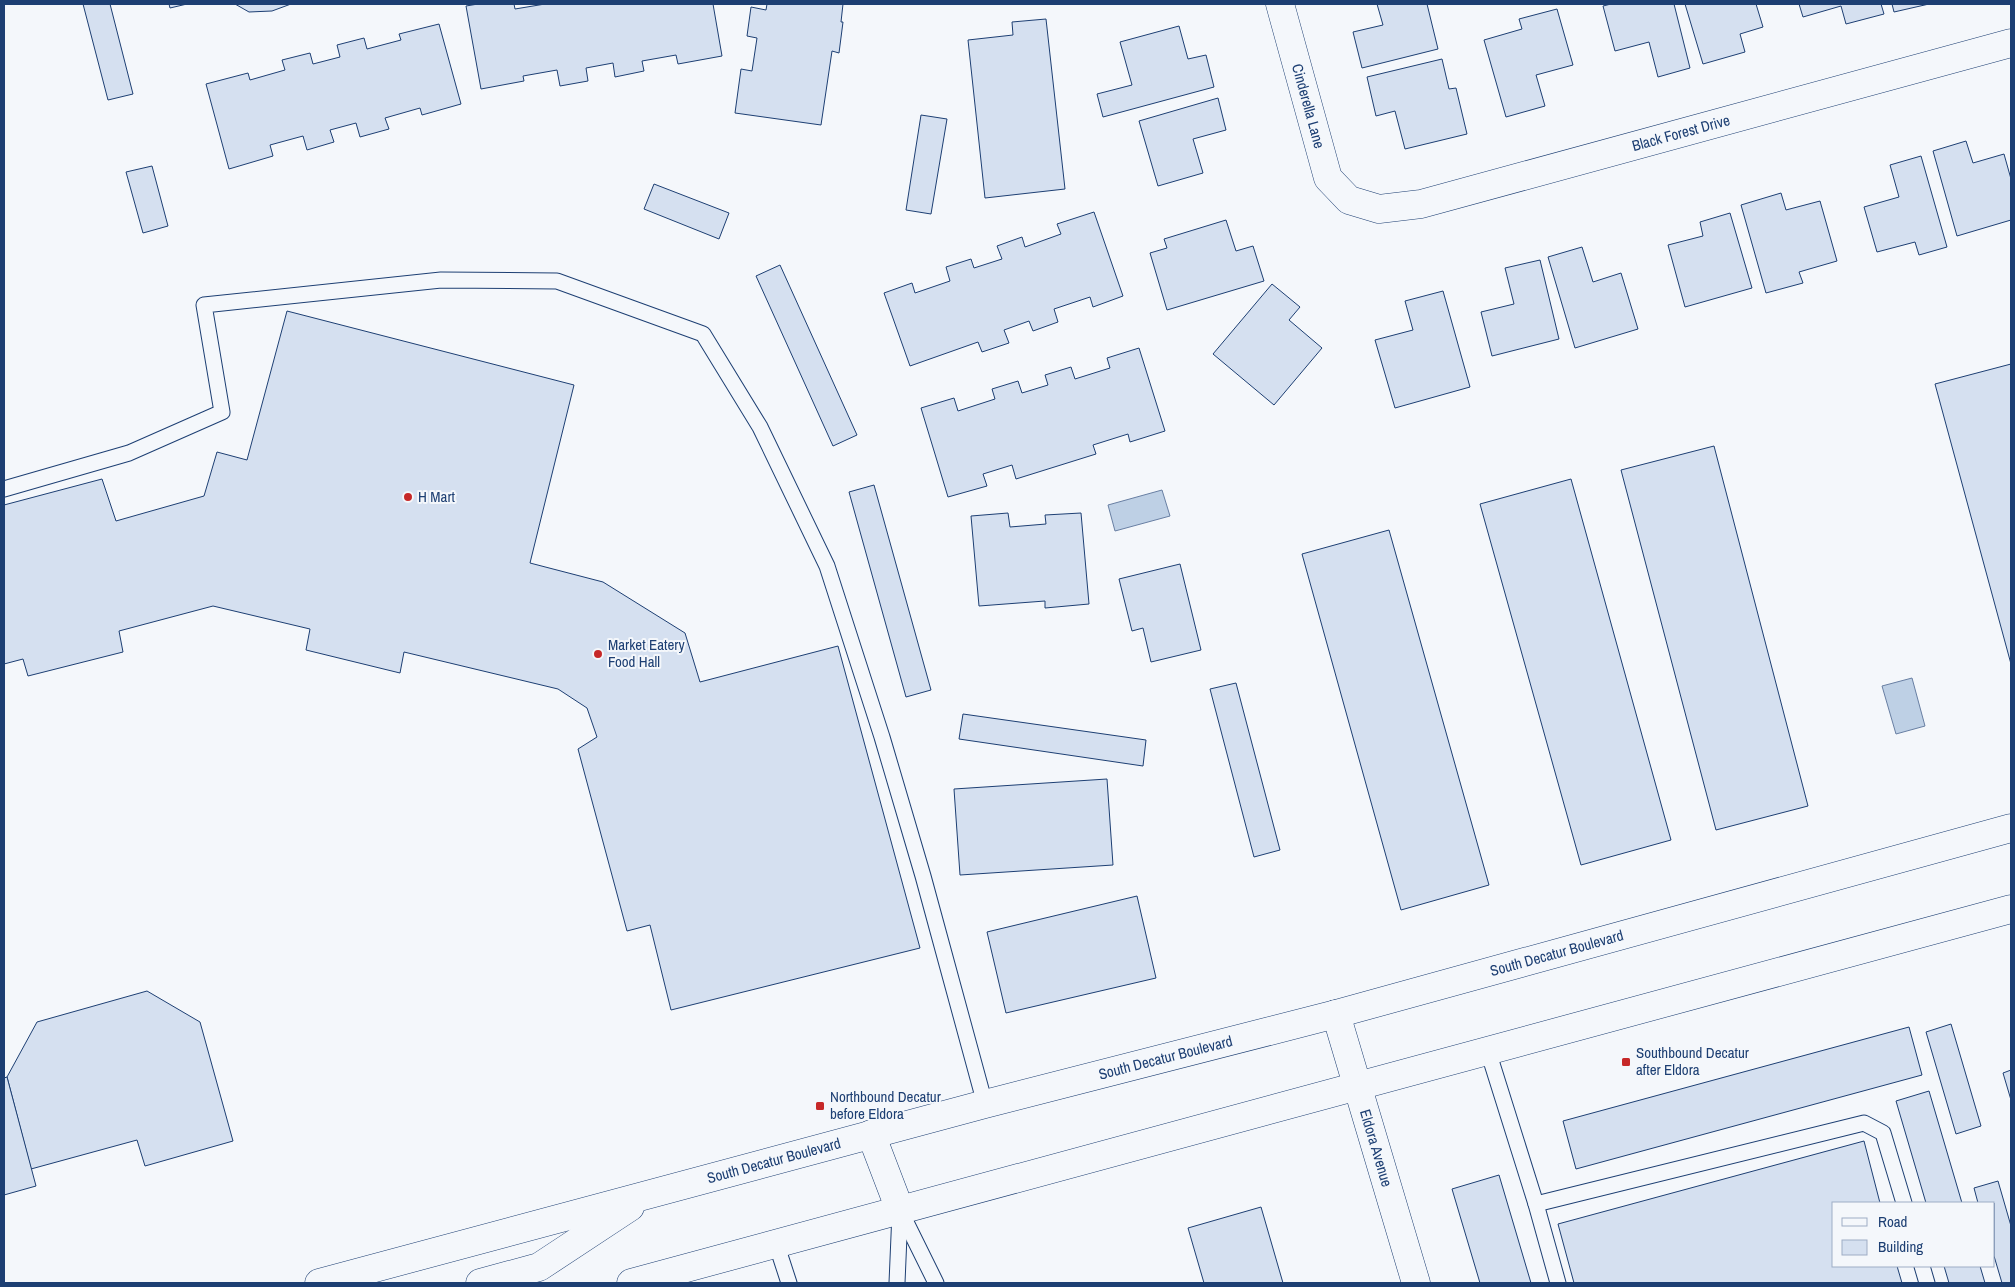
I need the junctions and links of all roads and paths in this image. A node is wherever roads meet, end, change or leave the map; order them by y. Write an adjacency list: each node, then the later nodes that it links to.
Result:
1 (1280, 4): 3 (main road, Cinderella Lane)
2 (2011, 43): 3 (main road, Black Forest Drive)
3 (1349, 200)
4 (4, 488): 10 (lane)
5 (2011, 828): 7 (main road, South Decatur Boulevard)
6 (2010, 908): 8 (main road)
7 (1336, 1014): 9 (main road, Eldora Avenue); 10 (main road, South Decatur Boulevard)
8 (1488, 1051): 9 (main road); 14 (lane)
9 (1357, 1086): 15 (main road); 25 (main road, Eldora Avenue)
10 (985, 1104): 11 (main road, South Decatur Boulevard)
11 (871, 1134): 12 (main road, South Decatur Boulevard); 15 (main road)
12 (653, 1193): 18 (main road, South Decatur Boulevard); 20 (main road)
13 (1904, 1202): 14 (lane)
14 (1536, 1204): 26 (lane)
15 (900, 1210): 16 (main road); 23 (lane); 24 (lane)
16 (776, 1243): 21 (main road); 22 (lane)
17 (1922, 1267): 27 (lane)
18 (388, 1274): 19 (main road, South Decatur Boulevard)
19 (319, 1283)
20 (480, 1283)
21 (632, 1283)
22 (789, 1283)
23 (897, 1283)
24 (936, 1283)
25 (1416, 1283)
26 (1558, 1283)
27 (1927, 1283)

